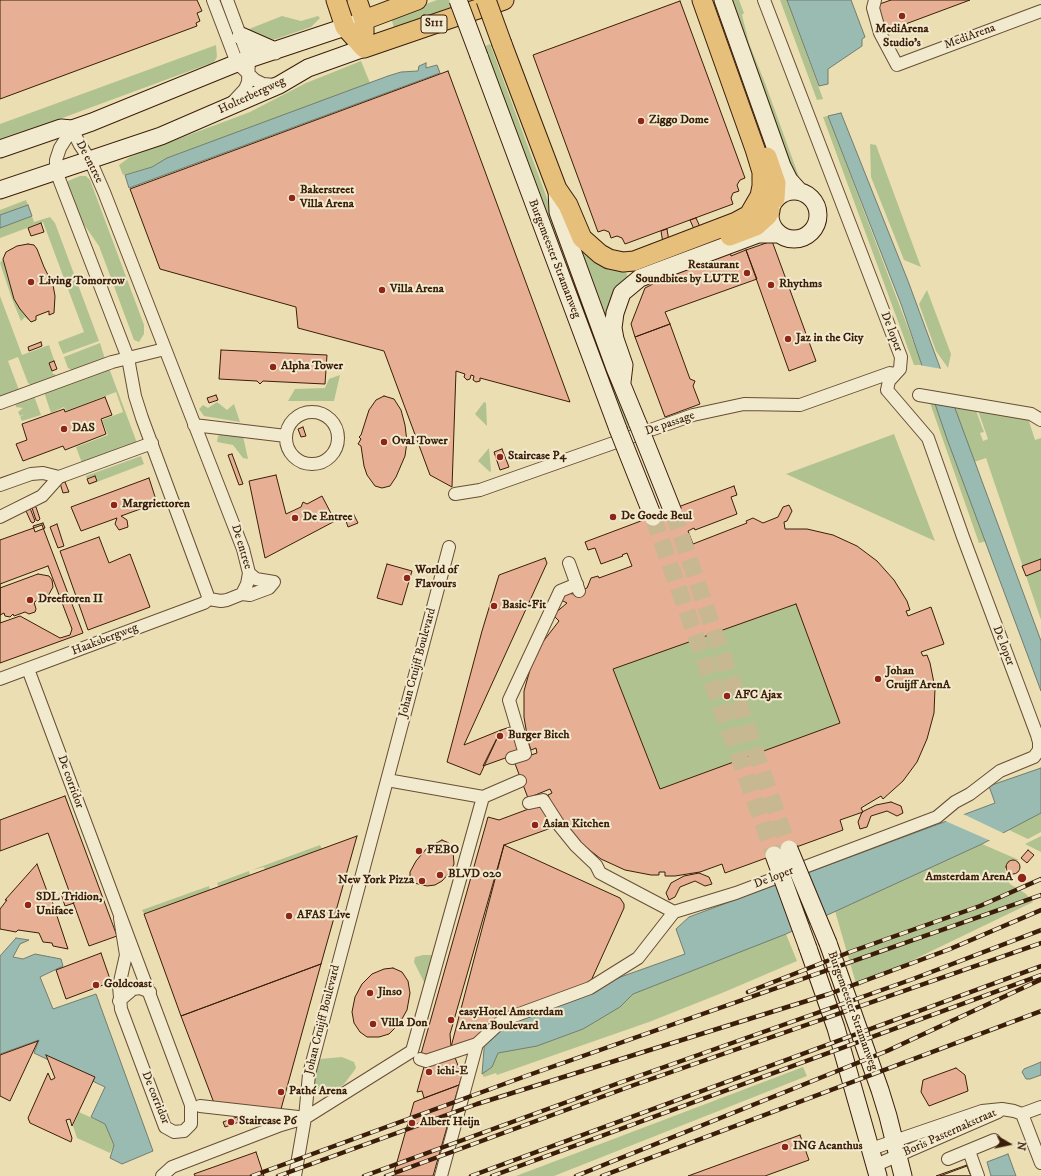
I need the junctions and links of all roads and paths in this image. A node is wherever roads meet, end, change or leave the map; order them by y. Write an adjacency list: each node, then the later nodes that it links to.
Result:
1 (213, 0): 19 (street)
2 (227, 0): 16 (street)
3 (336, 0): 15 (main road)
4 (357, 0): 14 (main road)
5 (417, 0): 14 (main road, S111)
6 (458, 0): 50 (main road, Burgemeester Stramanweg, bridge)
7 (486, 0): 28 (main road, Burgemeester Stramanweg, bridge)
8 (504, 0): 17 (main road, Holterbergweg / S111)
9 (702, 0): 23 (main road, Burgemeester Stramanweg)
10 (723, 0): 30 (main road)
11 (764, 0): 58 (street, De loper)
12 (874, 0): 13 (street, MediArena)
13 (1041, 11)
14 (364, 20): 15 (main road, S111); 17 (main road)
15 (345, 27): 17 (main road); 18 (main road, S111)
16 (241, 36): 18 (main road); 19 (street)
17 (364, 48): 21 (main road, Holterbergweg / S111)
18 (275, 51): 19 (main road, S111)
19 (243, 61): 20 (street); 24 (main road, S111)
20 (249, 76): 21 (street); 22 (street)
21 (279, 85): 22 (main road, Holterbergweg / S111)
22 (226, 109): 26 (main road, Holterbergweg / S111)
23 (741, 111): 31 (main road); 32 (main road, Burgemeester Stramanweg)
24 (72, 129): 25 (main road, S111); 26 (street, De entree); 27 (street, De entree)
25 (0, 149)
26 (90, 160): 27 (main road, Holterbergweg / S111); 35 (street, De entree)
27 (56, 171): 29 (main road, Holterbergweg / S111); 36 (street, De entree)
28 (557, 189): 34 (main road, Burgemeester Stramanweg); 38 (main road, Burgemeester Stramanweg)
29 (0, 190)
30 (798, 190): 31 (main road); 33 (main road)
31 (772, 205): 32 (main road); 33 (main road)
32 (740, 232): 33 (main road, Burgemeester Stramanweg); 34 (main road, Burgemeester Stramanweg); 34 (main road, Burgemeester Stramanweg)
33 (778, 234)
34 (637, 269): 38 (main road, Burgemeester Stramanweg)
35 (166, 349): 36 (street); 42 (street, De entree)
36 (128, 358): 40 (street); 44 (street, De entree)
37 (890, 374): 47 (street, De passage)
38 (622, 382): 48 (main road, Burgemeester Stramanweg, bridge)
39 (922, 395): 41 (street)
40 (0, 403)
41 (1041, 420)
42 (194, 425): 43 (street); 53 (street, De entree)
43 (286, 436): 43 (street)
44 (152, 443): 45 (street); 55 (street, De entree)
45 (59, 477): 46 (street); 49 (street)
46 (0, 485)
47 (454, 494)
48 (673, 512)
49 (0, 517)
50 (653, 517)
51 (449, 547): 60 (street, Johan Cruijff Boulevard)
52 (569, 563): 59 (street)
53 (249, 573): 54 (street, De entree); 54 (street)
54 (242, 594): 55 (street)
55 (210, 599): 56 (street, Haaksbergweg)
56 (28, 669): 57 (street, Haaksbergweg); 65 (street, De corridor)
57 (0, 679)
58 (1037, 725): 64 (street, De loper)
59 (512, 758)
60 (387, 780): 62 (street); 73 (street, Johan Cruijff Boulevard)
61 (520, 781): 62 (street)
62 (483, 797): 73 (street)
63 (529, 803): 64 (street)
64 (674, 912): 68 (street)
65 (120, 918): 66 (street, De corridor); 67 (street, De corridor)
66 (150, 992): 67 (street); 67 (street, De corridor)
67 (119, 1000)
68 (478, 1044): 69 (street); 82 (street)
69 (420, 1059)
70 (200, 1106): 73 (street)
71 (1041, 1107): 72 (street)
72 (1022, 1114): 75 (street, Boris Pasternakstraat); 79 (street)
73 (305, 1118): 80 (street); 81 (street, Johan Cruijff Boulevard)
74 (994, 1140): 76 (street)
75 (896, 1149): 78 (street); 78 (street); 78 (main road, Burgemeester Stramanweg, bridge); 83 (main road, Burgemeester Stramanweg)
76 (969, 1151): 77 (street); 84 (street)
77 (948, 1159)
78 (875, 1163)
79 (1041, 1163)
80 (162, 1176)
81 (295, 1176)
82 (441, 1176)
83 (902, 1176)
84 (978, 1176)

